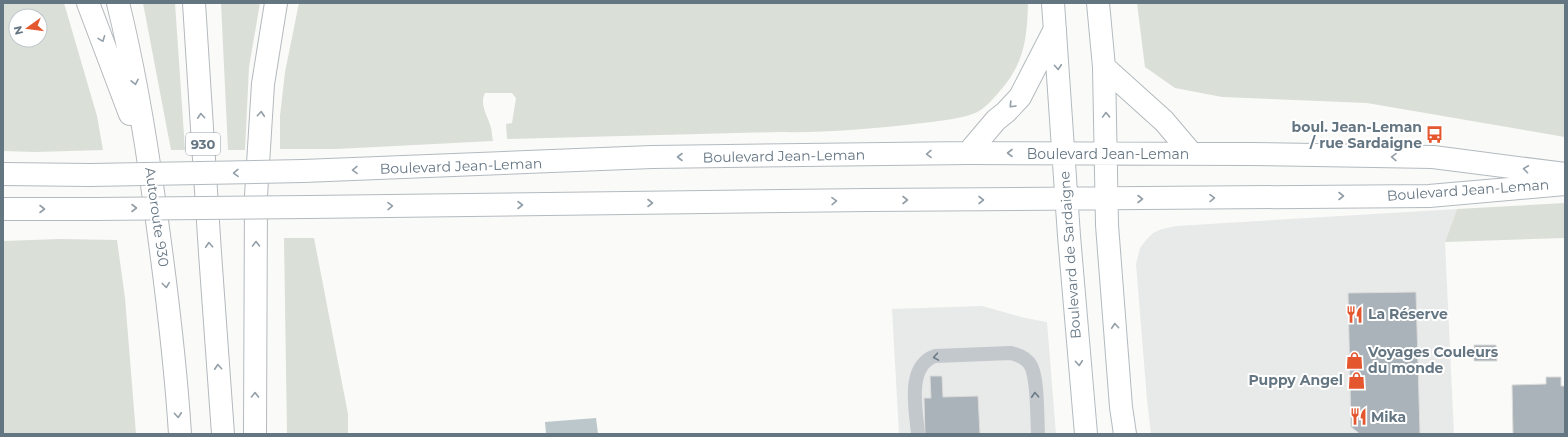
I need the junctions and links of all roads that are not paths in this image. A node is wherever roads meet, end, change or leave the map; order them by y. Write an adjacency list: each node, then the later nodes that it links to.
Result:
1 (88, 3): 13 (main road, one-way to 13)
2 (118, 3): 13 (main road, Autoroute 930, one-way to 13)
3 (194, 3): 21 (main road, 930, one-way to 3)
4 (276, 3): 22 (main road, one-way to 4)
5 (1053, 3): 7 (main road, Boulevard de Sardaigne)
6 (1098, 3): 8 (main road)
7 (1055, 28): 9 (main road, one-way to 9); 10 (main road, Boulevard de Sardaigne, one-way to 10)
8 (1104, 67): 11 (main road, one-way to 8); 12 (main road)
9 (968, 153): 10 (main road, Boulevard Jean-Leman, one-way to 9); 14 (main road, Boulevard Jean-Leman, one-way to 14, bridge)
10 (1063, 153): 11 (main road, Boulevard Jean-Leman); 17 (main road, Boulevard de Sardaigne)
11 (1106, 154): 12 (main road, Boulevard Jean-Leman); 18 (main road)
12 (1192, 154): 15 (main road, Boulevard Jean-Leman, one-way to 12)
13 (149, 163): 20 (main road, Autoroute 930, one-way to 20)
14 (3, 174)
15 (1565, 174)
16 (1565, 184): 18 (main road, Boulevard Jean-Leman, one-way to 16)
17 (1066, 199): 18 (main road, Boulevard Jean-Leman); 19 (main road, Boulevard Jean-Leman, one-way to 17, bridge); 25 (main road, Boulevard de Sardaigne, one-way to 25)
18 (1106, 199): 26 (main road, one-way to 18)
19 (3, 209)
20 (180, 434)
21 (223, 434)
22 (255, 434)
23 (918, 434): 24 (lane, one-way to 23)
24 (1038, 434)
25 (1086, 434)
26 (1125, 434)

